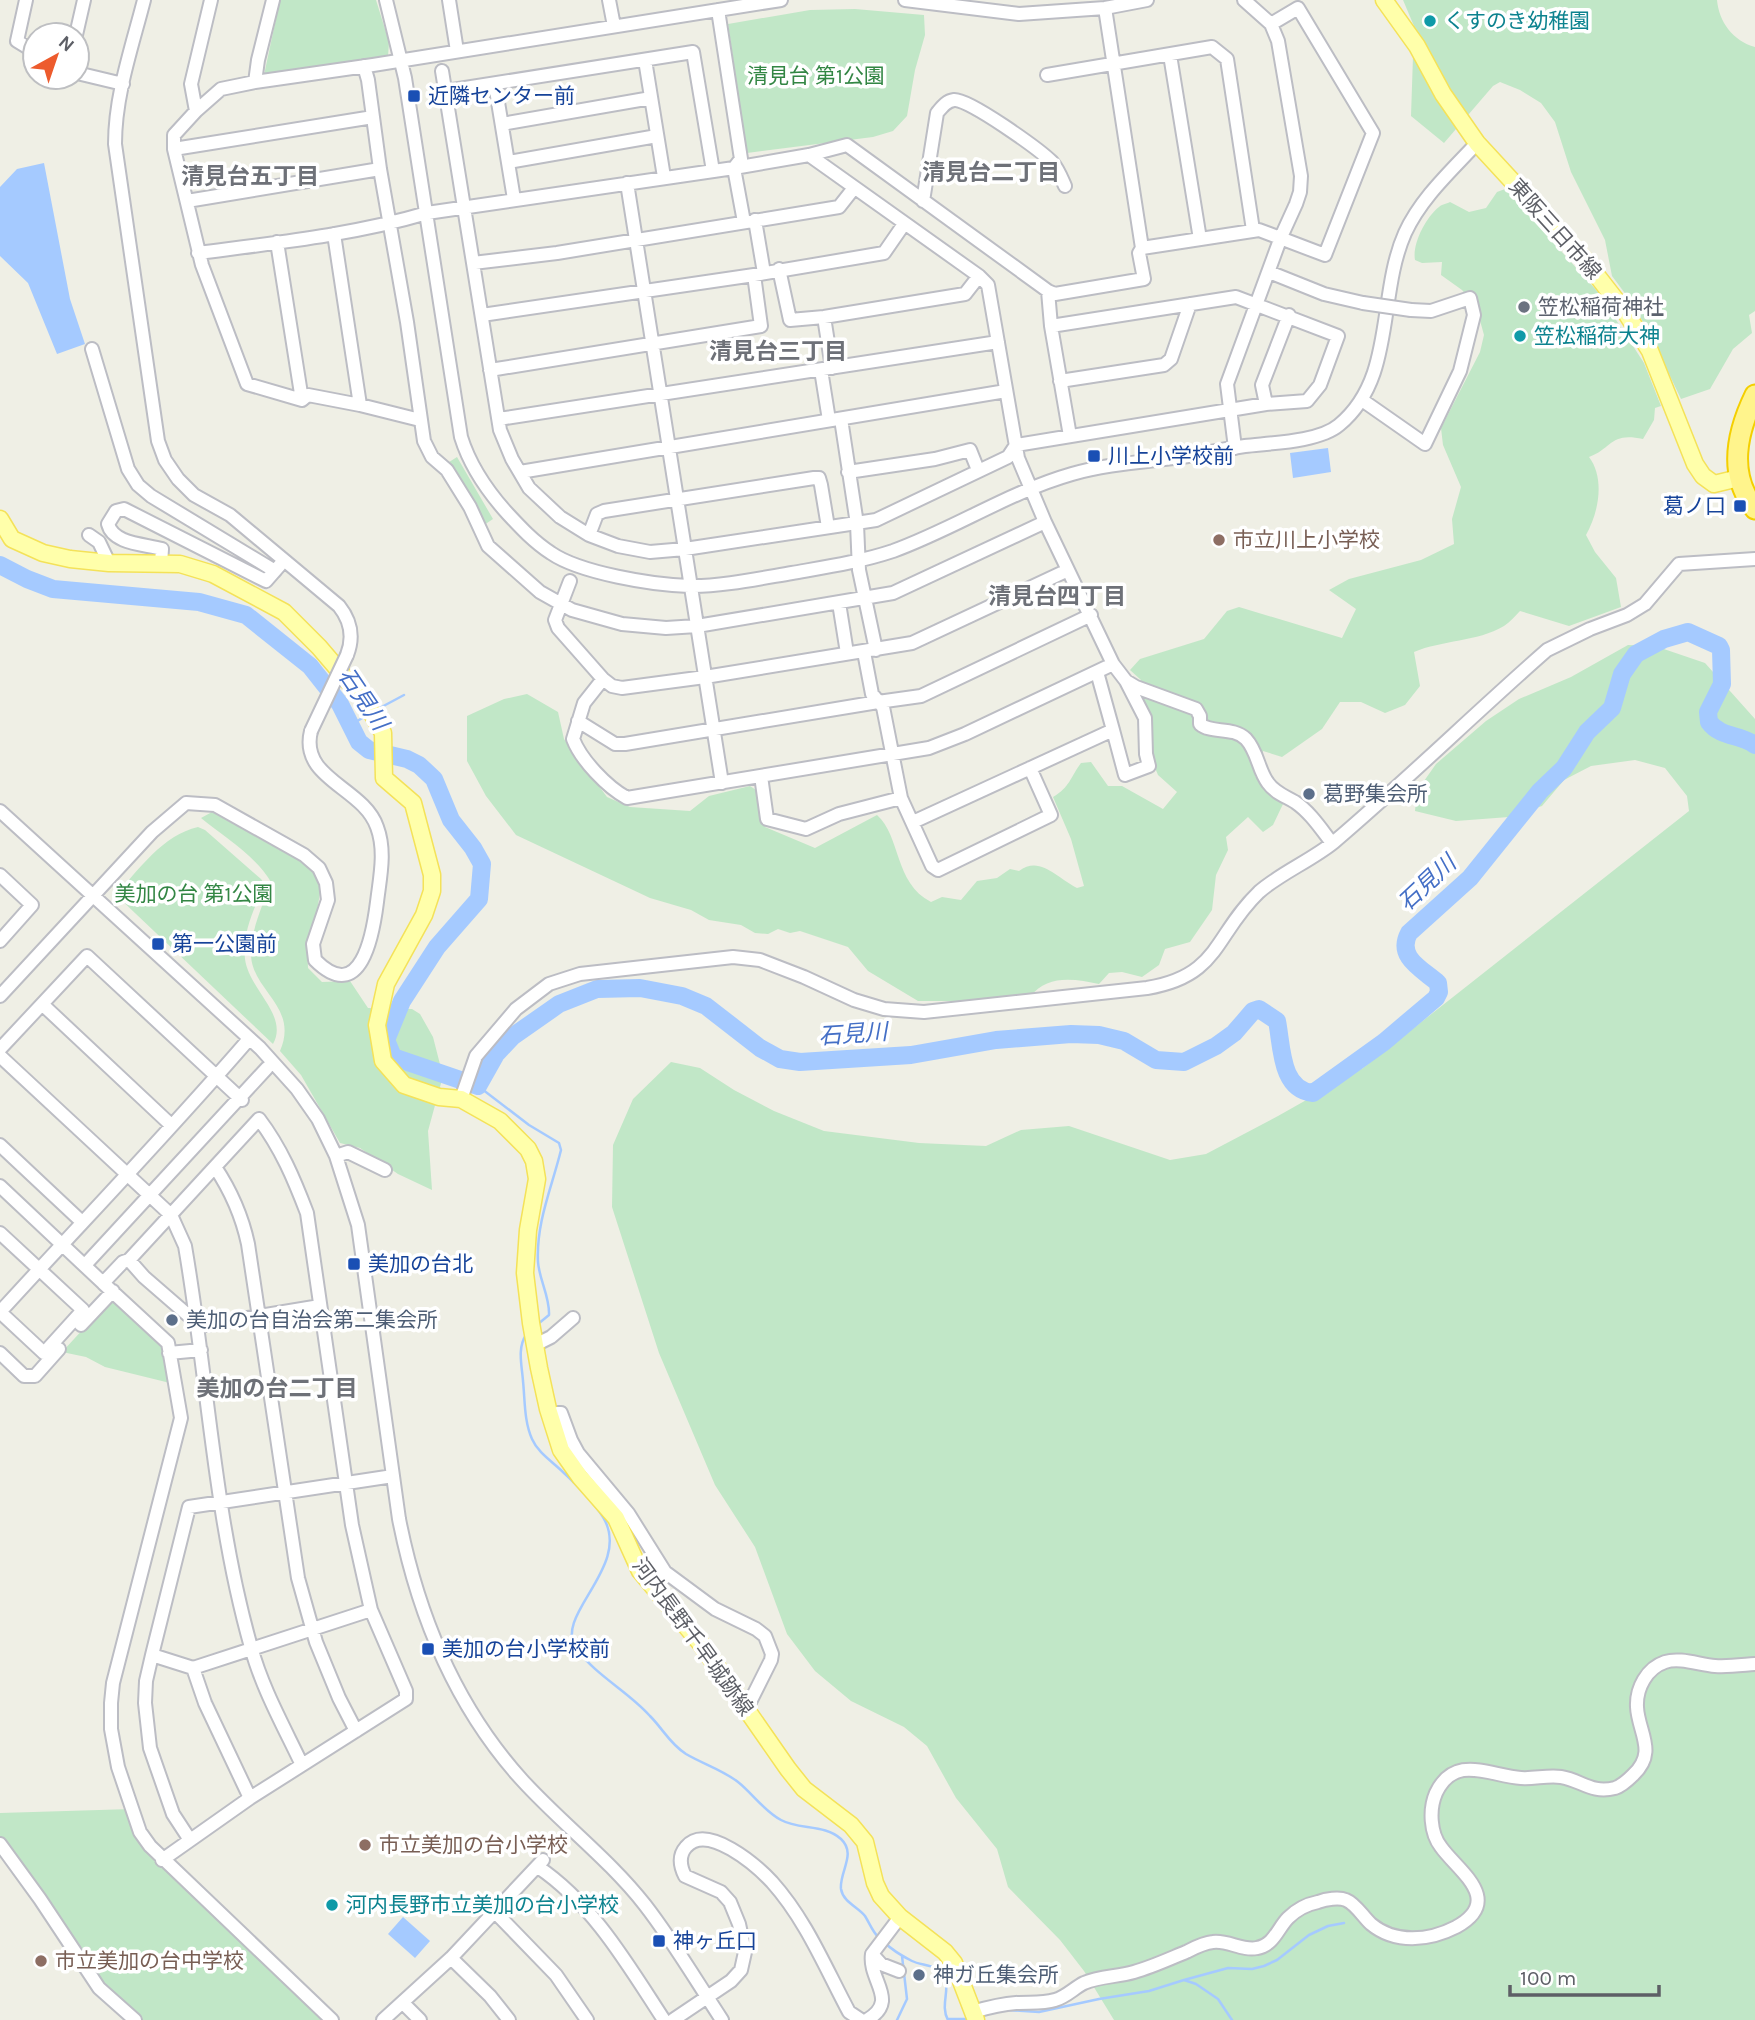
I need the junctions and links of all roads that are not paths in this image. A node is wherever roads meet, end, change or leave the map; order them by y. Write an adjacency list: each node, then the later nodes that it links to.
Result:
1 (26, 0): 18 (street)
2 (85, 0): 19 (street)
3 (144, 0): 35 (street)
4 (211, 0): 38 (street)
5 (273, 0): 33 (street)
6 (386, 0): 26 (street)
7 (449, 0): 24 (street)
8 (609, 0): 22 (street)
9 (781, 0): 16 (street)
10 (905, 0): 17 (street)
11 (1020, 0): 17 (street)
12 (1147, 0): 15 (street)
13 (1244, 0): 21 (street)
14 (1384, 0): 42 (main road, 東阪三日市線)
15 (1105, 8): 17 (street); 28 (street)
16 (718, 10): 22 (street); 46 (street)
17 (1018, 14)
18 (21, 21)
19 (80, 21)
20 (21, 23): 23 (street)
21 (1271, 24): 63 (street); 63 (street)
22 (614, 26): 24 (street)
23 (21, 43)
24 (457, 51): 26 (street)
25 (1170, 55): 28 (street); 61 (street); 64 (street)
26 (401, 59): 29 (street); 57 (street)
27 (645, 60): 34 (street); 37 (street); 48 (street)
28 (1115, 64): 31 (street); 67 (street)
29 (363, 66): 33 (street); 39 (street)
30 (442, 72): 36 (street)
31 (1047, 75)
32 (91, 76): 35 (street)
33 (255, 82): 38 (street)
34 (495, 83): 36 (street); 40 (street)
35 (123, 84): 118 (street)
36 (446, 91): 56 (street)
37 (650, 98): 40 (street); 41 (street)
38 (196, 111): 43 (street)
39 (373, 117): 43 (street); 47 (street)
40 (502, 124): 45 (street)
41 (657, 136): 45 (street); 49 (street)
42 (1477, 143): 92 (street); 106 (main road, 東阪三日市線)
43 (174, 149): 54 (street)
44 (809, 155): 46 (street); 52 (street); 55 (street)
45 (508, 162): 53 (street)
46 (734, 168): 48 (street); 58 (street)
47 (380, 169): 54 (street); 59 (street)
48 (713, 171): 49 (street)
49 (664, 177): 50 (street)
50 (627, 183): 53 (street); 65 (street)
51 (1065, 186): 55 (street)
52 (854, 188): 58 (street); 60 (street)
53 (514, 199): 56 (street)
54 (187, 201): 68 (street)
55 (923, 201): 75 (street)
56 (465, 207): 57 (street); 69 (street)
57 (427, 212): 59 (street); 125 (street)
58 (749, 221): 65 (street); 72 (street)
59 (390, 223): 62 (street); 97 (street)
60 (904, 224): 70 (street); 73 (street)
61 (1253, 230): 63 (street); 64 (street)
62 (334, 234): 66 (street); 94 (street)
63 (1281, 237): 71 (street)
64 (1200, 239): 67 (street)
65 (635, 240): 69 (street); 74 (street)
66 (277, 242): 68 (street); 91 (street)
67 (1142, 248): 75 (street)
68 (198, 253): 91 (street)
69 (473, 263): 78 (street)
70 (779, 269): 72 (street); 80 (street)
71 (1269, 272): 76 (street); 92 (street, bridge)
72 (759, 274): 74 (street); 83 (street)
73 (979, 276): 80 (street); 82 (street)
74 (642, 291): 78 (street); 83 (street)
75 (1048, 291): 81 (street)
76 (1256, 303): 77 (street); 79 (street); 95 (street)
77 (1190, 304): 81 (street); 87 (street)
78 (482, 315): 86 (street)
79 (1289, 315): 93 (street); 93 (street)
80 (824, 317): 85 (street)
81 (1051, 326): 87 (street)
82 (998, 342): 85 (street); 88 (street)
83 (652, 344): 86 (street); 89 (street)
84 (92, 349): 123 (street)
85 (826, 369): 89 (street); 98 (street)
86 (490, 370): 96 (street)
87 (1060, 381): 99 (street)
88 (1006, 391): 98 (street); 100 (street)
89 (660, 395): 96 (street); 101 (street)
90 (1755, 395): 106 (highway)
91 (302, 400): 94 (street)
92 (1362, 400): 102 (street)
93 (1266, 404): 95 (street)
94 (360, 405): 97 (street)
95 (1231, 410): 99 (street); 102 (street)
96 (499, 419): 104 (street)
97 (420, 420): 128 (street)
98 (835, 420): 101 (street); 105 (street)
99 (1070, 436): 100 (street)
100 (1016, 445): 103 (street); 107 (street)
101 (669, 447): 104 (street); 108 (street)
102 (1235, 448): 107 (street)
103 (978, 470): 105 (street); 112 (street)
104 (520, 472): 115 (street)
105 (848, 472): 112 (street)
106 (1739, 478): 109 (highway)
107 (1032, 488): 111 (street); 119 (street)
108 (677, 501): 113 (street); 115 (street); 116 (street)
109 (1755, 509)
110 (0, 519): 120 (main road, 河内長野千早城跡線)
111 (1045, 522): 122 (street); 126 (street)
112 (857, 524): 113 (street); 119 (street)
113 (828, 527): 116 (street)
114 (89, 535): 120 (street)
115 (589, 535): 116 (street)
116 (685, 550): 125 (street)
117 (1755, 559): 149 (street)
118 (285, 560): 123 (street); 151 (street, bridge)
119 (859, 562): 125 (street); 126 (street)
120 (108, 563): 121 (main road, 河内長野千早城跡線)
121 (161, 563): 123 (street); 161 (main road, 河内長野千早城跡線)
122 (1068, 570): 129 (street); 131 (street)
123 (275, 571)
124 (570, 581): 128 (street)
125 (690, 586): 130 (street)
126 (865, 598): 127 (street); 131 (street)
127 (839, 603): 130 (street); 132 (street)
128 (560, 606): 130 (street); 136 (street)
129 (1091, 615): 133 (street); 138 (street)
130 (697, 626): 135 (street)
131 (870, 651): 132 (street); 138 (street)
132 (847, 653): 135 (street)
133 (1113, 664): 134 (street); 137 (street)
134 (1097, 672): 141 (street); 142 (street)
135 (705, 677): 136 (street); 140 (street)
136 (603, 679): 139 (street)
137 (1126, 681): 141 (street); 149 (street)
138 (878, 702): 140 (street); 142 (street)
139 (578, 721): 140 (street); 145 (street)
140 (713, 730): 145 (street)
141 (1113, 730): 143 (street)
142 (892, 754): 144 (street); 146 (street)
143 (1030, 768): 148 (street); 148 (street)
144 (761, 776): 145 (street); 146 (street)
145 (722, 783)
146 (901, 798): 148 (street)
147 (0, 811): 151 (street)
148 (913, 822)
149 (1332, 843): 161 (street)
150 (0, 875): 152 (street)
151 (93, 895): 153 (street); 155 (street)
152 (0, 941)
153 (0, 996)
154 (42, 1004): 156 (street); 159 (street); 162 (street)
155 (249, 1039): 159 (street); 164 (street)
156 (0, 1049)
157 (0, 1056): 167 (street)
158 (267, 1068): 160 (street)
159 (217, 1077): 160 (street); 162 (street)
160 (241, 1099): 169 (street)
161 (461, 1099): 183 (main road, 河内長野千早城跡線)
162 (172, 1125): 167 (street)
163 (0, 1145): 171 (street)
164 (337, 1156): 166 (street); 188 (street)
165 (215, 1167): 170 (street); 178 (street); 180 (street)
166 (385, 1170)
167 (128, 1174): 169 (street); 171 (street)
168 (0, 1186): 173 (street)
169 (150, 1195): 170 (street); 175 (street)
170 (171, 1215): 174 (street); 182 (street)
171 (82, 1222): 173 (street)
172 (0, 1233): 176 (street)
173 (62, 1244): 175 (street); 176 (street)
174 (129, 1260): 177 (street); 182 (street)
175 (85, 1265): 177 (street)
176 (40, 1268): 179 (street); 179 (street)
177 (108, 1287): 185 (street); 186 (street)
178 (320, 1306): 180 (street); 189 (street)
179 (0, 1312)
180 (260, 1316): 182 (street); 190 (street)
181 (573, 1318): 183 (street)
182 (197, 1324): 184 (street)
183 (533, 1335): 187 (main road, 河内長野千早城跡線)
184 (201, 1350): 186 (street); 191 (street)
185 (0, 1353)
186 (169, 1353): 204 (street)
187 (561, 1450): 198 (main road, 河内長野千早城跡線); 198 (street)
188 (393, 1476): 189 (street); 210 (street)
189 (347, 1484): 190 (street); 192 (street)
190 (284, 1492): 191 (street); 193 (street)
191 (222, 1501): 194 (street); 195 (street)
192 (371, 1610): 193 (street); 199 (street)
193 (312, 1628): 194 (street); 199 (street)
194 (251, 1649): 197 (street); 200 (street)
195 (152, 1654): 197 (street); 202 (street)
196 (1755, 1664): 212 (street)
197 (193, 1668): 201 (street)
198 (746, 1710): 206 (main road, 河内長野千早城跡線)
199 (356, 1731): 200 (street)
200 (302, 1765): 201 (street)
201 (250, 1798): 202 (street)
202 (190, 1840): 204 (street)
203 (0, 1844): 213 (street)
204 (162, 1860): 214 (street)
205 (495, 1912): 208 (street); 218 (street); 219 (street)
206 (898, 1920): 207 (street); 212 (main road, 河内長野千早城跡線)
207 (874, 1949): 209 (street); 223 (street)
208 (451, 1958): 211 (street); 217 (street)
209 (899, 1971)
210 (708, 1998): 220 (street); 221 (street); 222 (street)
211 (403, 2003): 215 (street); 216 (street)
212 (974, 2016)
213 (135, 2020)
214 (332, 2020)
215 (383, 2020)
216 (420, 2020)
217 (509, 2020)
218 (587, 2020)
219 (664, 2020)
220 (673, 2020)
221 (722, 2020)
222 (861, 2020)
223 (867, 2020)

